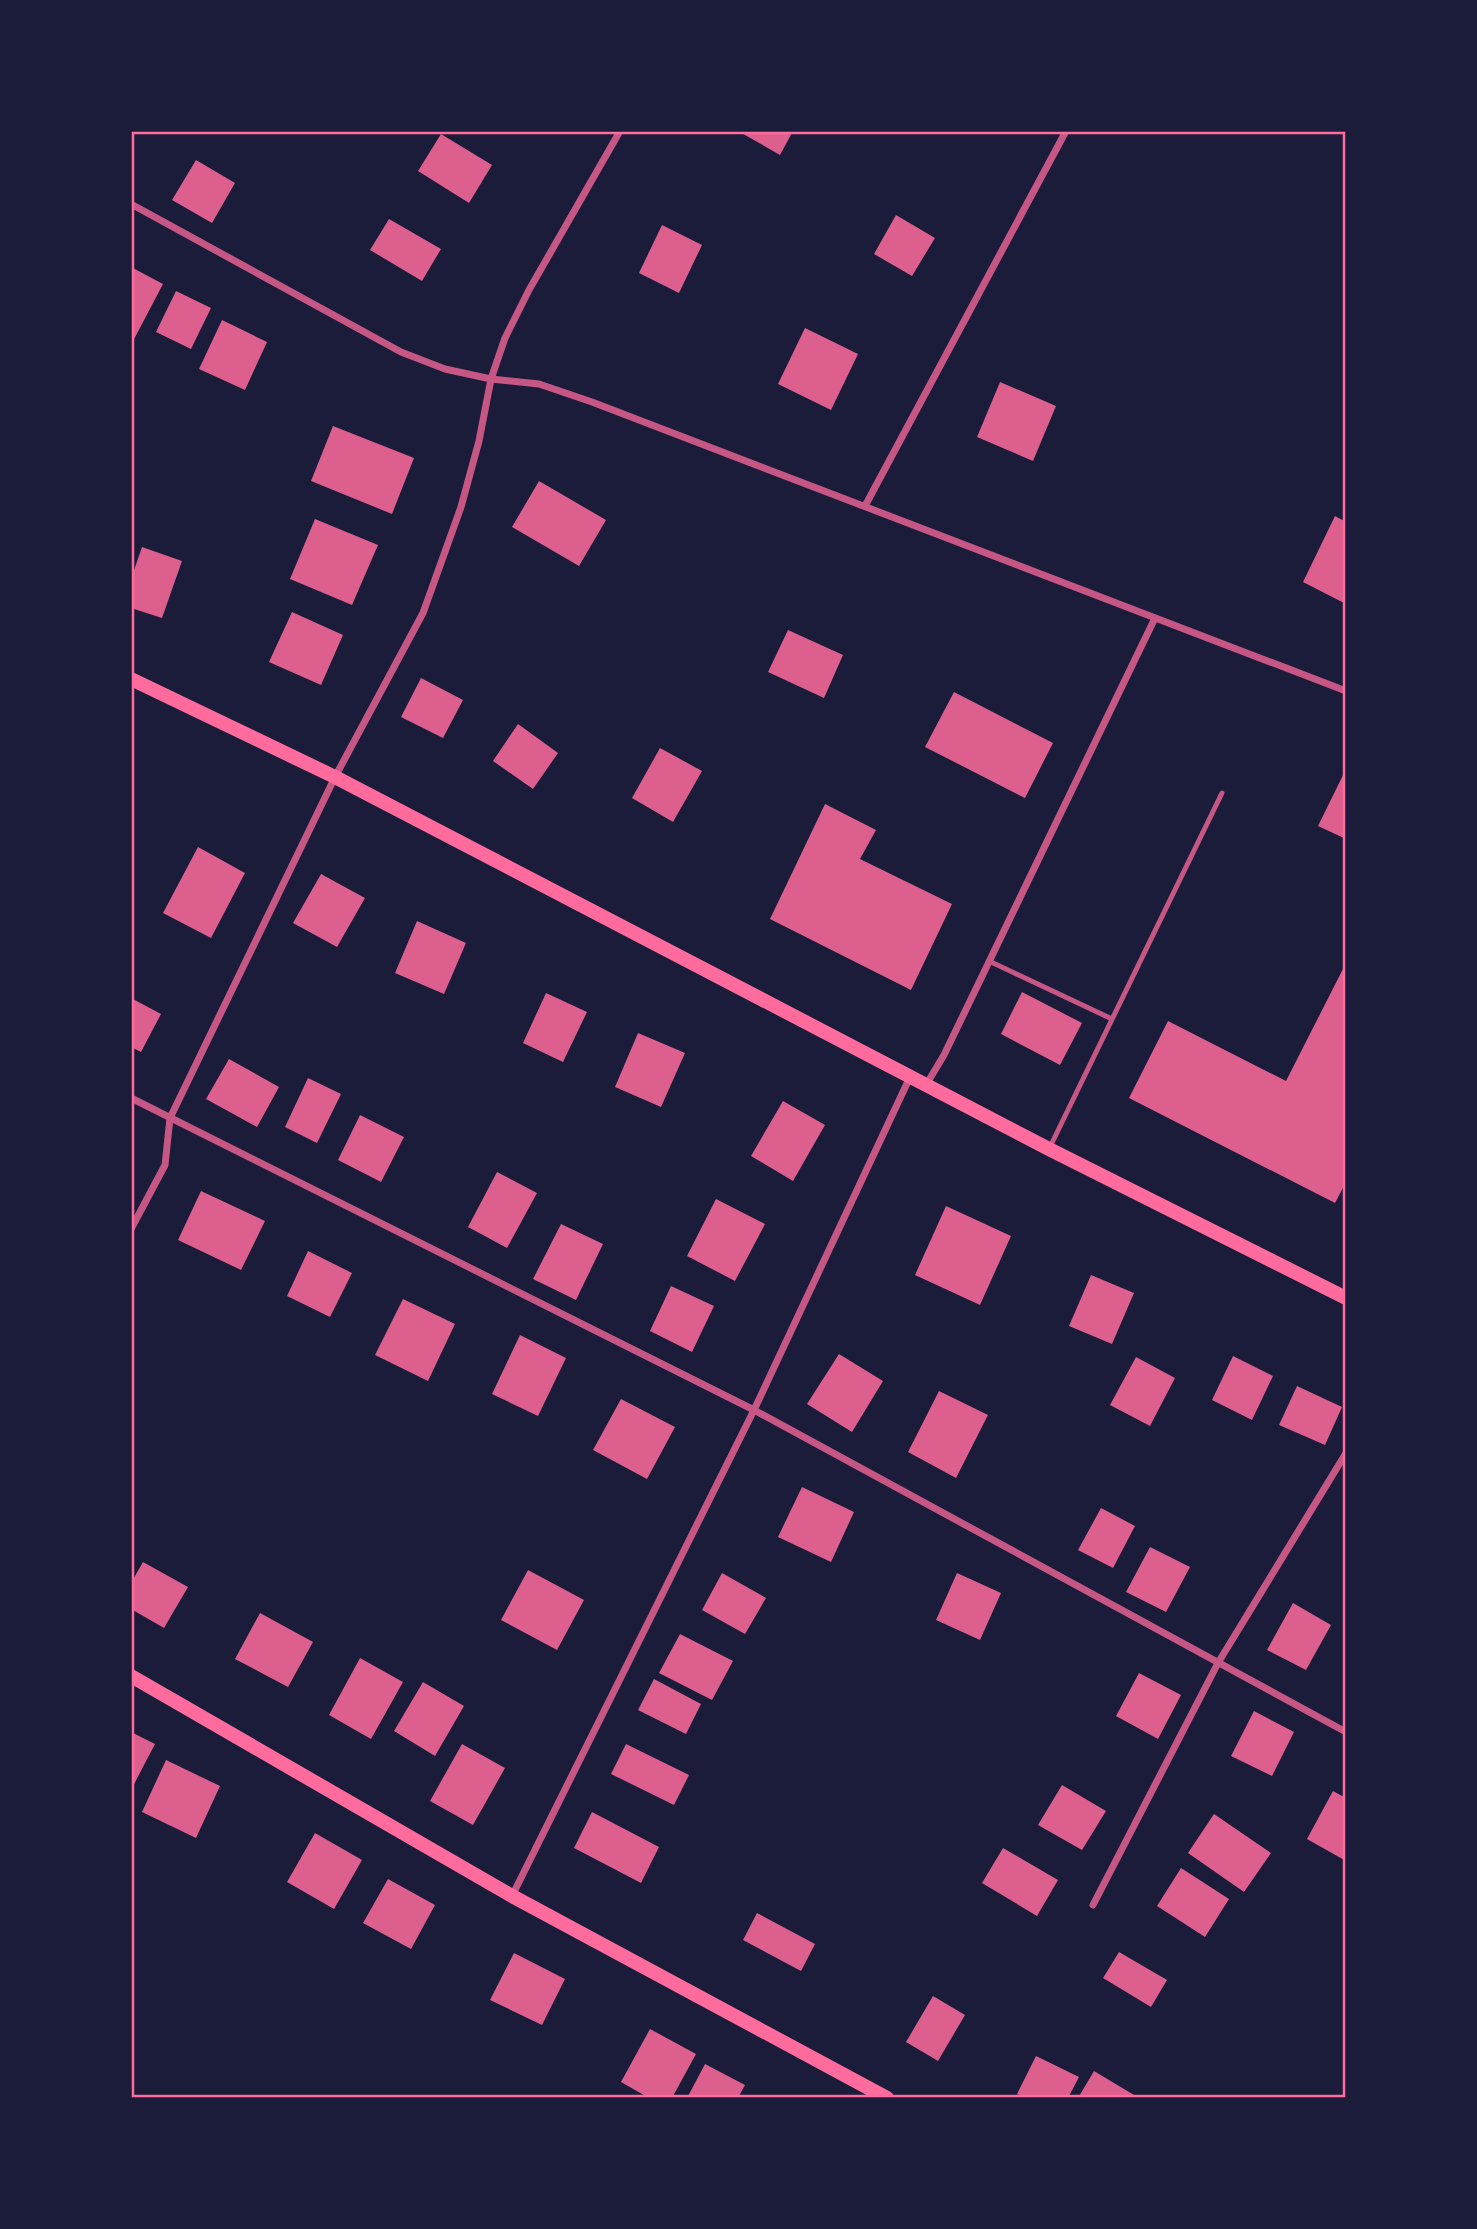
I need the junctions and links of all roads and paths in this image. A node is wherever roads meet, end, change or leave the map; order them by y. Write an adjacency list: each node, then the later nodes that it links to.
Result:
1 (620, 131): 4 (street)
2 (1066, 131): 5 (street)
3 (131, 204): 4 (street)
4 (491, 379): 5 (street); 9 (street)
5 (865, 506): 6 (street)
6 (1155, 618): 8 (street); 11 (street)
7 (131, 679): 9 (main road)
8 (1346, 691)
9 (335, 777): 13 (main road); 16 (street)
10 (1222, 793): 12 (lane)
11 (989, 961): 12 (lane); 14 (street)
12 (1112, 1019): 17 (lane)
13 (910, 1077): 14 (main road); 20 (street)
14 (926, 1085): 17 (main road)
15 (131, 1098): 16 (street)
16 (170, 1118): 18 (street); 20 (street)
17 (1049, 1149): 19 (main road)
18 (131, 1228)
19 (1346, 1298)
20 (754, 1410): 22 (street); 25 (street)
21 (1346, 1453): 22 (street)
22 (1218, 1663): 24 (street); 26 (street)
23 (131, 1676): 25 (main road)
24 (1346, 1732)
25 (512, 1896): 27 (main road)
26 (1093, 1905)
27 (887, 2098)

